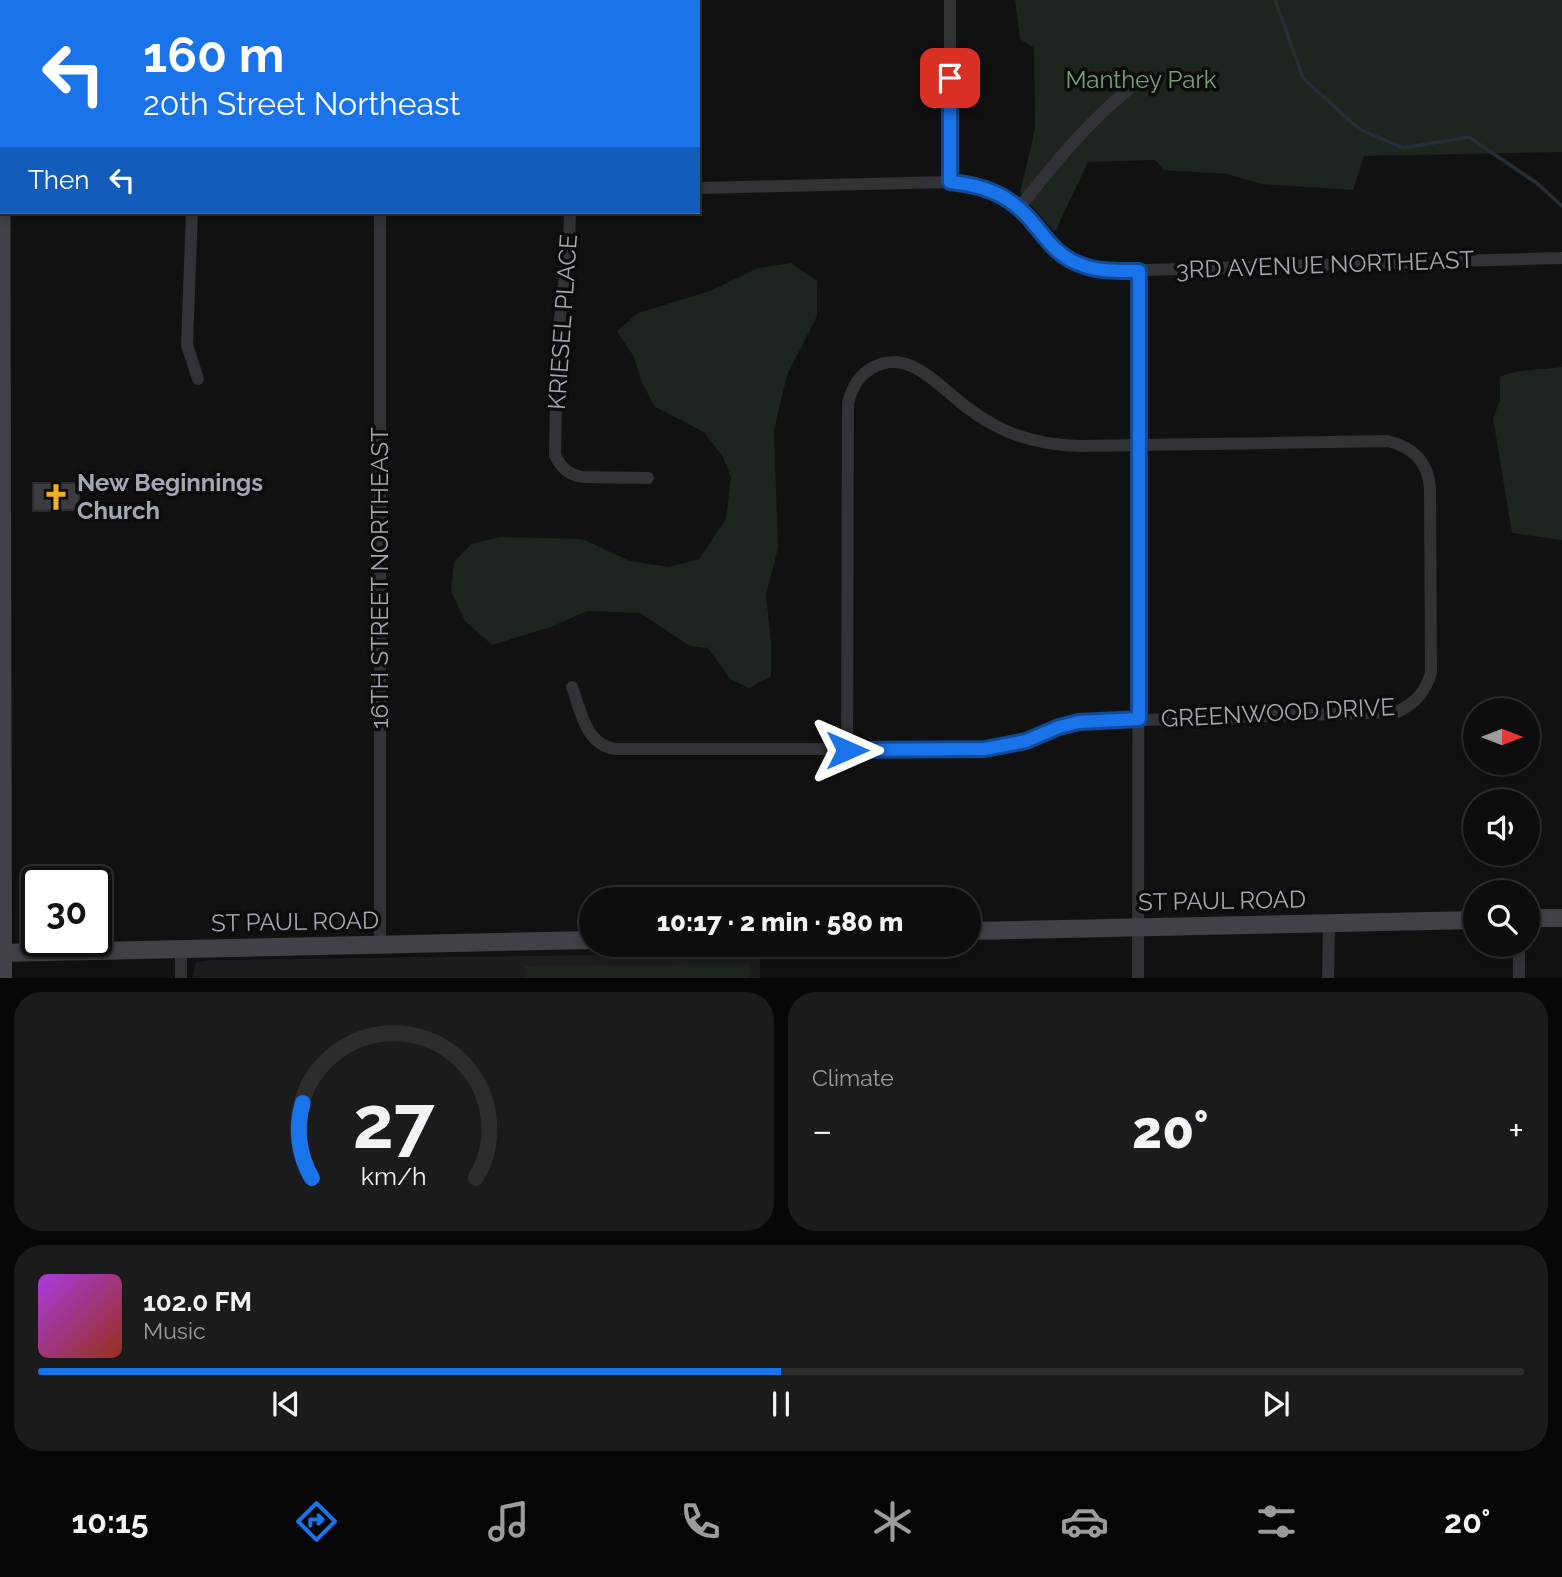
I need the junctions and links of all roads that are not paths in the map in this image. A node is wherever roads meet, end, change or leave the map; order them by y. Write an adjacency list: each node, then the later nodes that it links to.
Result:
1 (950, 0): 3 (street)
2 (1134, 85): 5 (street)
3 (950, 182): 4 (street, 3RD AVENUE NORTHEAST); 5 (street, 3RD AVENUE NORTHEAST)
4 (700, 188)
5 (1019, 208): 11 (street, 3RD AVENUE NORTHEAST)
6 (1, 214): 27 (street)
7 (192, 214): 12 (street)
8 (380, 214): 25 (street, 16TH STREET NORTHEAST)
9 (570, 214): 14 (street, KRIESEL PLACE)
10 (1562, 258): 11 (street, 3RD AVENUE NORTHEAST)
11 (1139, 271): 13 (street)
12 (198, 379)
13 (1139, 446): 16 (street); 16 (street, GREENWOOD DRIVE); 17 (street, GREENWOOD DRIVE)
14 (648, 478)
15 (572, 687): 17 (street)
16 (1139, 719): 17 (street, GREENWOOD DRIVE); 22 (street)
17 (847, 750)
18 (1540, 918): 19 (street)
19 (1562, 918)
20 (1463, 920): 21 (street, ST PAUL ROAD)
21 (1328, 923): 22 (street, ST PAUL ROAD); 32 (street)
22 (1139, 928): 23 (street, ST PAUL ROAD); 31 (street)
23 (981, 931)
24 (579, 940): 25 (street, ST PAUL ROAD)
25 (380, 945): 26 (street, ST PAUL ROAD)
26 (181, 949): 27 (street, ST PAUL ROAD); 30 (street)
27 (1, 953): 29 (street)
28 (1519, 957): 33 (street)
29 (2, 978)
30 (181, 978)
31 (1138, 978)
32 (1328, 978)
33 (1519, 978)

